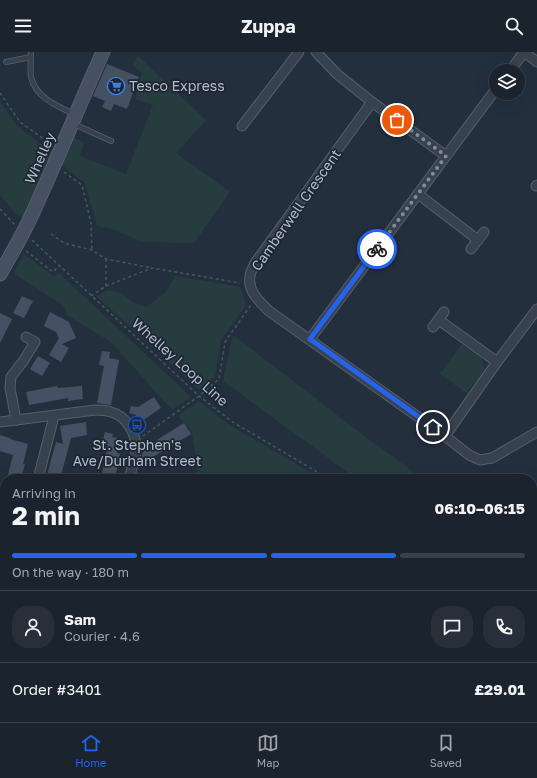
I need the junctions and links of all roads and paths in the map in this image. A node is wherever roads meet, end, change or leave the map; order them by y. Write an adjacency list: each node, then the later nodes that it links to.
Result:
1 (103, 52): 12 (main road, Whelley)
2 (299, 52): 13 (street)
3 (316, 52): 11 (street)
4 (524, 52): 7 (street); 8 (street)
5 (31, 55): 6 (lane); 12 (lane)
6 (6, 62)
7 (537, 62)
8 (515, 64)
9 (0, 93): 15 (path)
10 (489, 98): 16 (street)
11 (372, 102): 16 (street); 32 (street, Camberwell Crescent)
12 (74, 119): 14 (lane); 15 (main road, Whelley)
13 (242, 126)
14 (111, 141)
15 (60, 151): 20 (main road, Whelley)
16 (446, 156): 18 (street)
17 (64, 172): 27 (path)
18 (418, 194): 24 (street); 39 (street)
19 (0, 209): 20 (path)
20 (22, 226): 25 (main road, Whelley, bridge)
21 (484, 232): 24 (street)
22 (51, 234): 27 (path)
23 (32, 240): 29 (path, Whelley Loop Line)
24 (478, 240): 26 (street)
25 (21, 248): 29 (path); 31 (main road, Whelley)
26 (471, 249)
27 (92, 250): 28 (path)
28 (106, 259): 30 (path); 33 (path)
29 (59, 266): 34 (path, Whelley Loop Line)
30 (152, 268): 32 (path); 33 (path)
31 (0, 274)
32 (250, 285): 35 (street, Camberwell Crescent)
33 (106, 286): 34 (path)
34 (91, 296): 41 (path, Whelley Loop Line)
35 (256, 298): 39 (street, Camberwell Crescent); 41 (path)
36 (537, 309): 40 (street)
37 (439, 320): 40 (street)
38 (26, 337): 43 (street)
39 (310, 339): 46 (street, Camberwell Crescent)
40 (497, 362): 46 (street)
41 (200, 396): 47 (path); 50 (path, Whelley Loop Line)
42 (54, 416): 43 (street); 47 (street); 48 (street)
43 (16, 420): 44 (street)
44 (0, 422)
45 (537, 432): 46 (street, Camberwell Crescent)
46 (445, 436)
47 (134, 439): 49 (street)
48 (39, 474)
49 (130, 474)
50 (321, 474)

